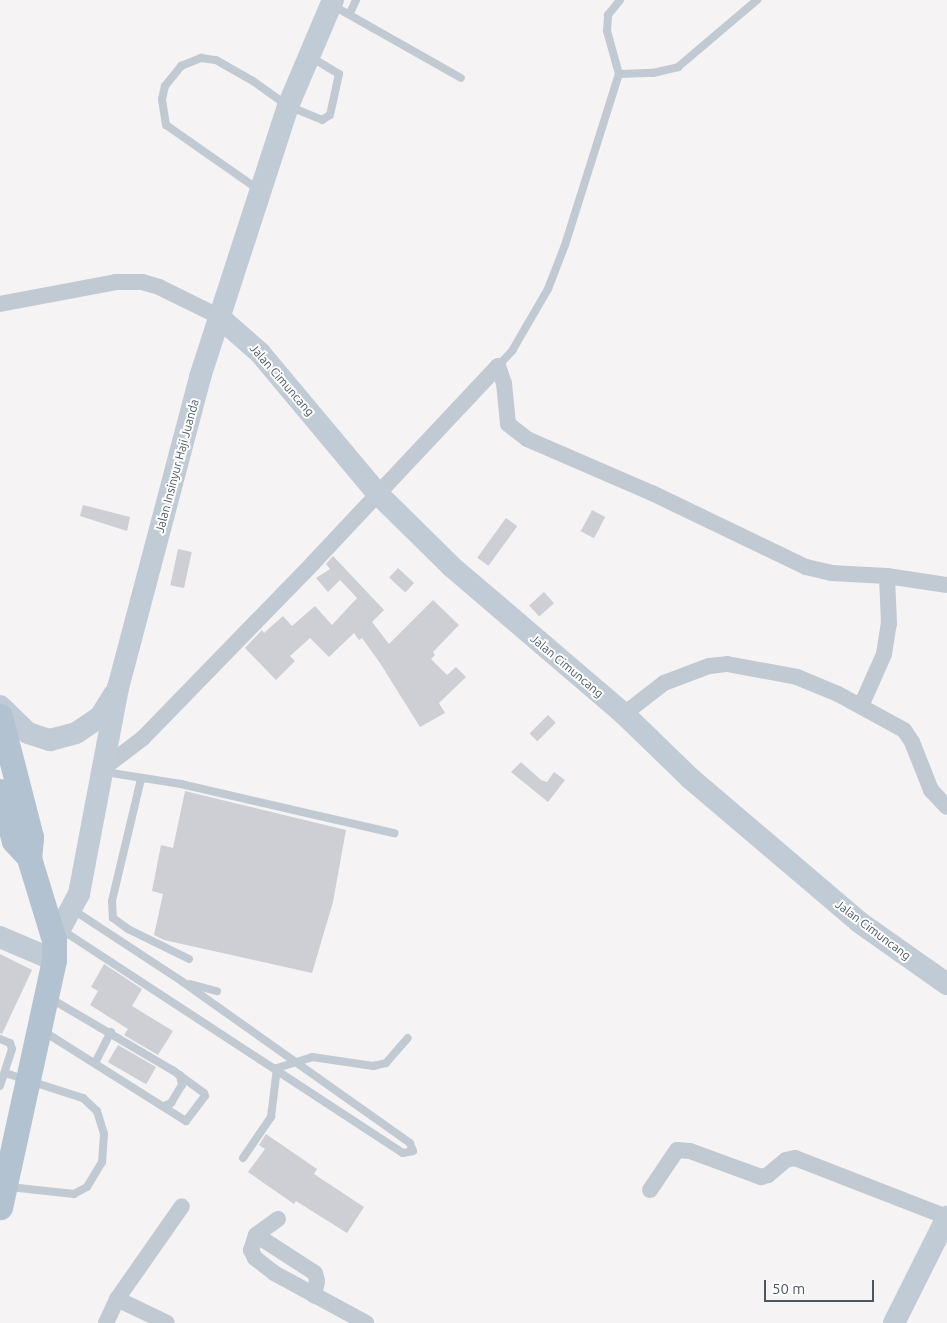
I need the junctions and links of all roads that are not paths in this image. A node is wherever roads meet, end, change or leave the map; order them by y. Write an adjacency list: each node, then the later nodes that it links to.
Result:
1 (356, 0): 4 (lane)
2 (620, 0): 6 (lane)
3 (758, 0): 6 (lane)
4 (334, 4): 5 (street, Jalan Insinyur Haji Juanda); 7 (lane)
5 (309, 56): 8 (street, Jalan Insinyur Haji Juanda); 8 (lane)
6 (619, 74): 12 (lane)
7 (460, 78)
8 (288, 106): 9 (street, Jalan Insinyur Haji Juanda); 9 (lane)
9 (260, 191): 11 (street, Jalan Insinyur Haji Juanda)
10 (0, 304): 11 (street)
11 (218, 316): 13 (street, Jalan Cimuncang); 16 (street, Jalan Insinyur Haji Juanda)
12 (498, 366): 13 (street); 14 (street)
13 (378, 494): 19 (street, Jalan Cimuncang); 21 (street)
14 (887, 576): 15 (street); 18 (street)
15 (947, 585)
16 (118, 688): 17 (street); 21 (street, Jalan Insinyur Haji Juanda)
17 (0, 706)
18 (861, 706): 19 (street); 24 (street)
19 (624, 714): 32 (street, Jalan Cimuncang)
20 (0, 716): 26 (main road)
21 (104, 770): 22 (lane); 27 (street, Jalan Insinyur Haji Juanda)
22 (140, 779): 25 (lane); 30 (lane)
23 (0, 791): 26 (main road)
24 (947, 807)
25 (394, 832)
26 (29, 858): 29 (main road)
27 (72, 909): 29 (street, Jalan Insinyur Haji Juanda); 31 (lane)
28 (0, 937): 29 (street)
29 (56, 943): 34 (main road); 41 (lane)
30 (188, 959)
31 (183, 982): 33 (lane); 39 (lane)
32 (947, 984)
33 (217, 991)
34 (46, 996): 35 (main road); 36 (lane)
35 (39, 1029): 40 (lane); 43 (main road)
36 (111, 1032): 40 (lane); 42 (lane)
37 (408, 1038): 39 (lane)
38 (0, 1039): 43 (lane)
39 (293, 1060): 41 (lane); 41 (lane)
40 (95, 1063): 45 (lane)
41 (277, 1068): 47 (lane)
42 (180, 1075): 45 (lane); 45 (lane)
43 (16, 1077): 44 (lane); 46 (main road); 49 (lane)
44 (0, 1086)
45 (164, 1106)
46 (6, 1151): 49 (main road)
47 (243, 1158)
48 (650, 1190): 51 (street)
49 (2, 1197)
50 (182, 1206): 53 (street)
51 (947, 1217): 57 (street)
52 (278, 1219): 56 (street)
53 (118, 1299): 54 (street); 55 (street)
54 (106, 1323)
55 (168, 1323)
56 (366, 1323)
57 (894, 1323)

